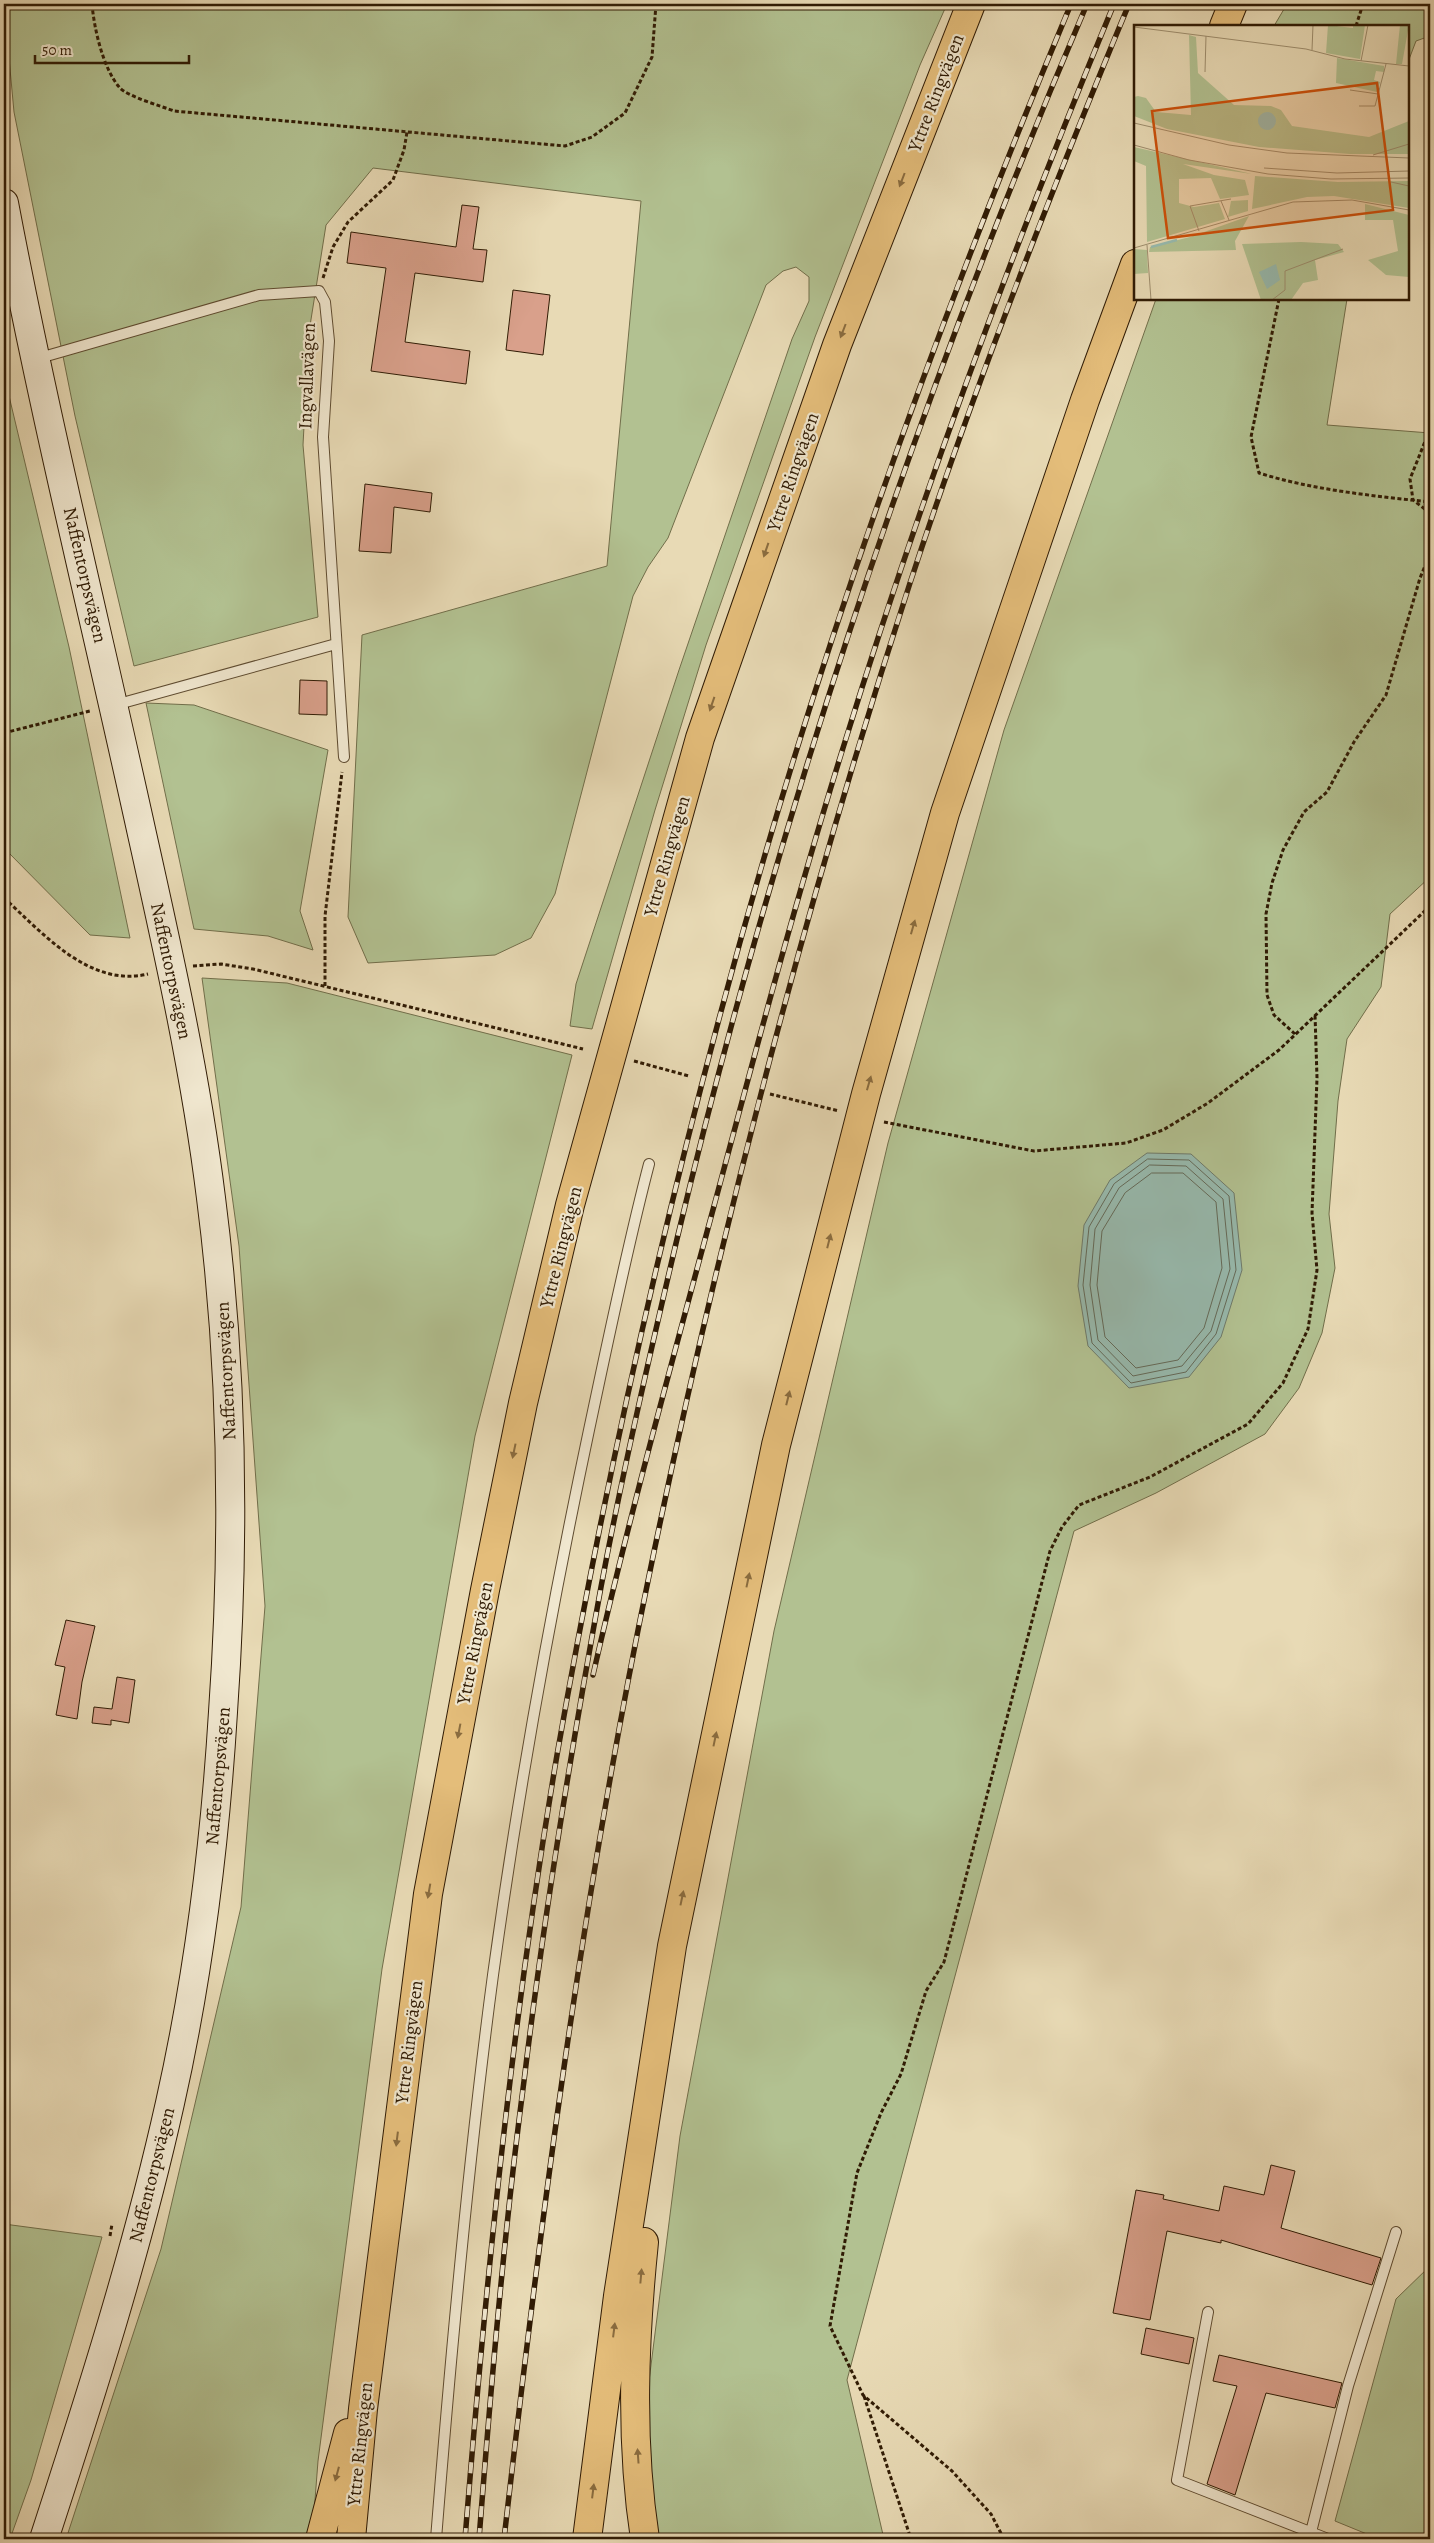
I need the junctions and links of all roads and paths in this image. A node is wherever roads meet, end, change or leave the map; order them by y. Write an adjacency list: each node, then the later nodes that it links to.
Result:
1 (92, 4): 8 (path)
2 (656, 4): 8 (path)
3 (971, 4): 39 (highway, Yttre Ringvägen, one-way to 39)
4 (1233, 4): 6 (highway)
5 (1363, 4): 7 (path)
6 (1224, 25)
7 (1356, 25)
8 (408, 132): 11 (path)
9 (4, 203): 13 (street, Naffentorpsvägen)
10 (1134, 267): 36 (highway, one-way to 10)
11 (319, 291): 13 (lane); 19 (lane, Ingvallavägen)
12 (1279, 300): 15 (path)
13 (36, 360): 20 (street, Naffentorpsvägen)
14 (1430, 417): 15 (path)
15 (1413, 500): 16 (path); 17 (path)
16 (1430, 502)
17 (1430, 513)
18 (1430, 554): 28 (path)
19 (336, 644): 20 (lane); 22 (lane, Ingvallavägen)
20 (114, 705): 21 (path); 25 (street, Naffentorpsvägen)
21 (4, 733)
22 (344, 757): 26 (path)
23 (4, 898): 25 (path)
24 (1430, 906): 27 (path)
25 (172, 968): 26 (path); 42 (street, Naffentorpsvägen)
26 (325, 986): 29 (path)
27 (1316, 1014): 28 (path); 40 (path)
28 (1295, 1034): 34 (path)
29 (583, 1049)
30 (624, 1059): 31 (path)
31 (689, 1076)
32 (770, 1094): 33 (path)
33 (842, 1112)
34 (880, 1121)
35 (648, 1164): 45 (lane)
36 (672, 1946): 46 (highway, one-way to 36); 47 (highway, one-way to 36)
37 (1396, 2232): 41 (lane)
38 (1208, 2312): 41 (lane)
39 (372, 2342): 43 (highway, one-way to 43); 44 (highway, Yttre Ringvägen)
40 (863, 2395): 48 (path); 49 (path)
41 (1311, 2532): 50 (lane)
42 (44, 2539)
43 (320, 2539)
44 (351, 2539)
45 (436, 2539)
46 (587, 2539)
47 (645, 2539)
48 (911, 2539)
49 (1004, 2539)
50 (1328, 2539)

